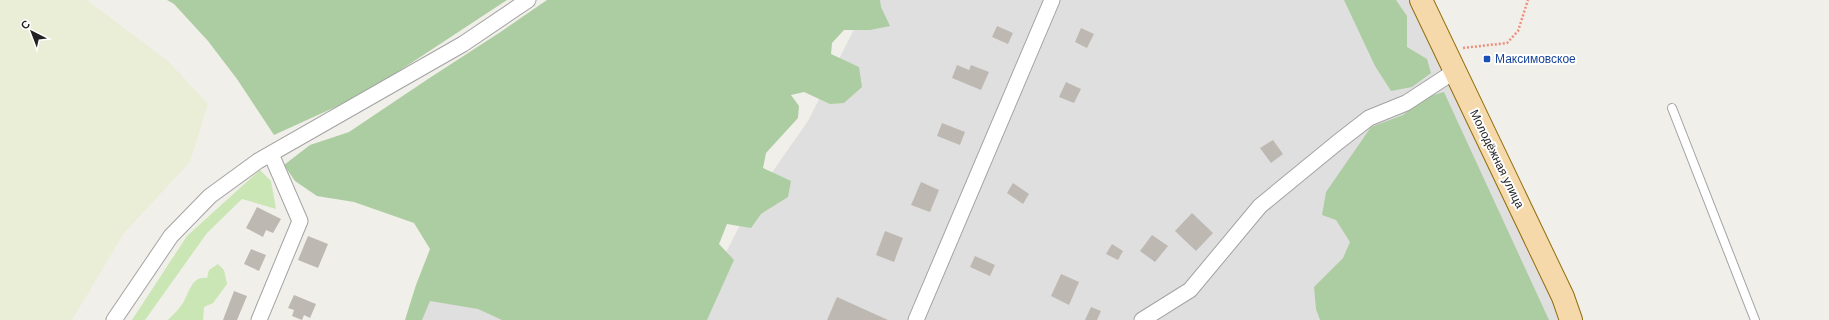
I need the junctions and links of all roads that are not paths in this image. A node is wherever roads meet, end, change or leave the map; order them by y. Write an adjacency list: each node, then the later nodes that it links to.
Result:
1 (528, 0): 6 (street)
2 (1052, 0): 9 (street)
3 (1421, 0): 4 (main road, Молодёжная улица)
4 (1455, 71): 10 (street); 11 (main road, Молодёжная улица)
5 (1672, 108): 12 (lane)
6 (271, 154): 7 (street); 8 (street)
7 (114, 320)
8 (259, 320)
9 (916, 320)
10 (1142, 320)
11 (1571, 320)
12 (1754, 320)

